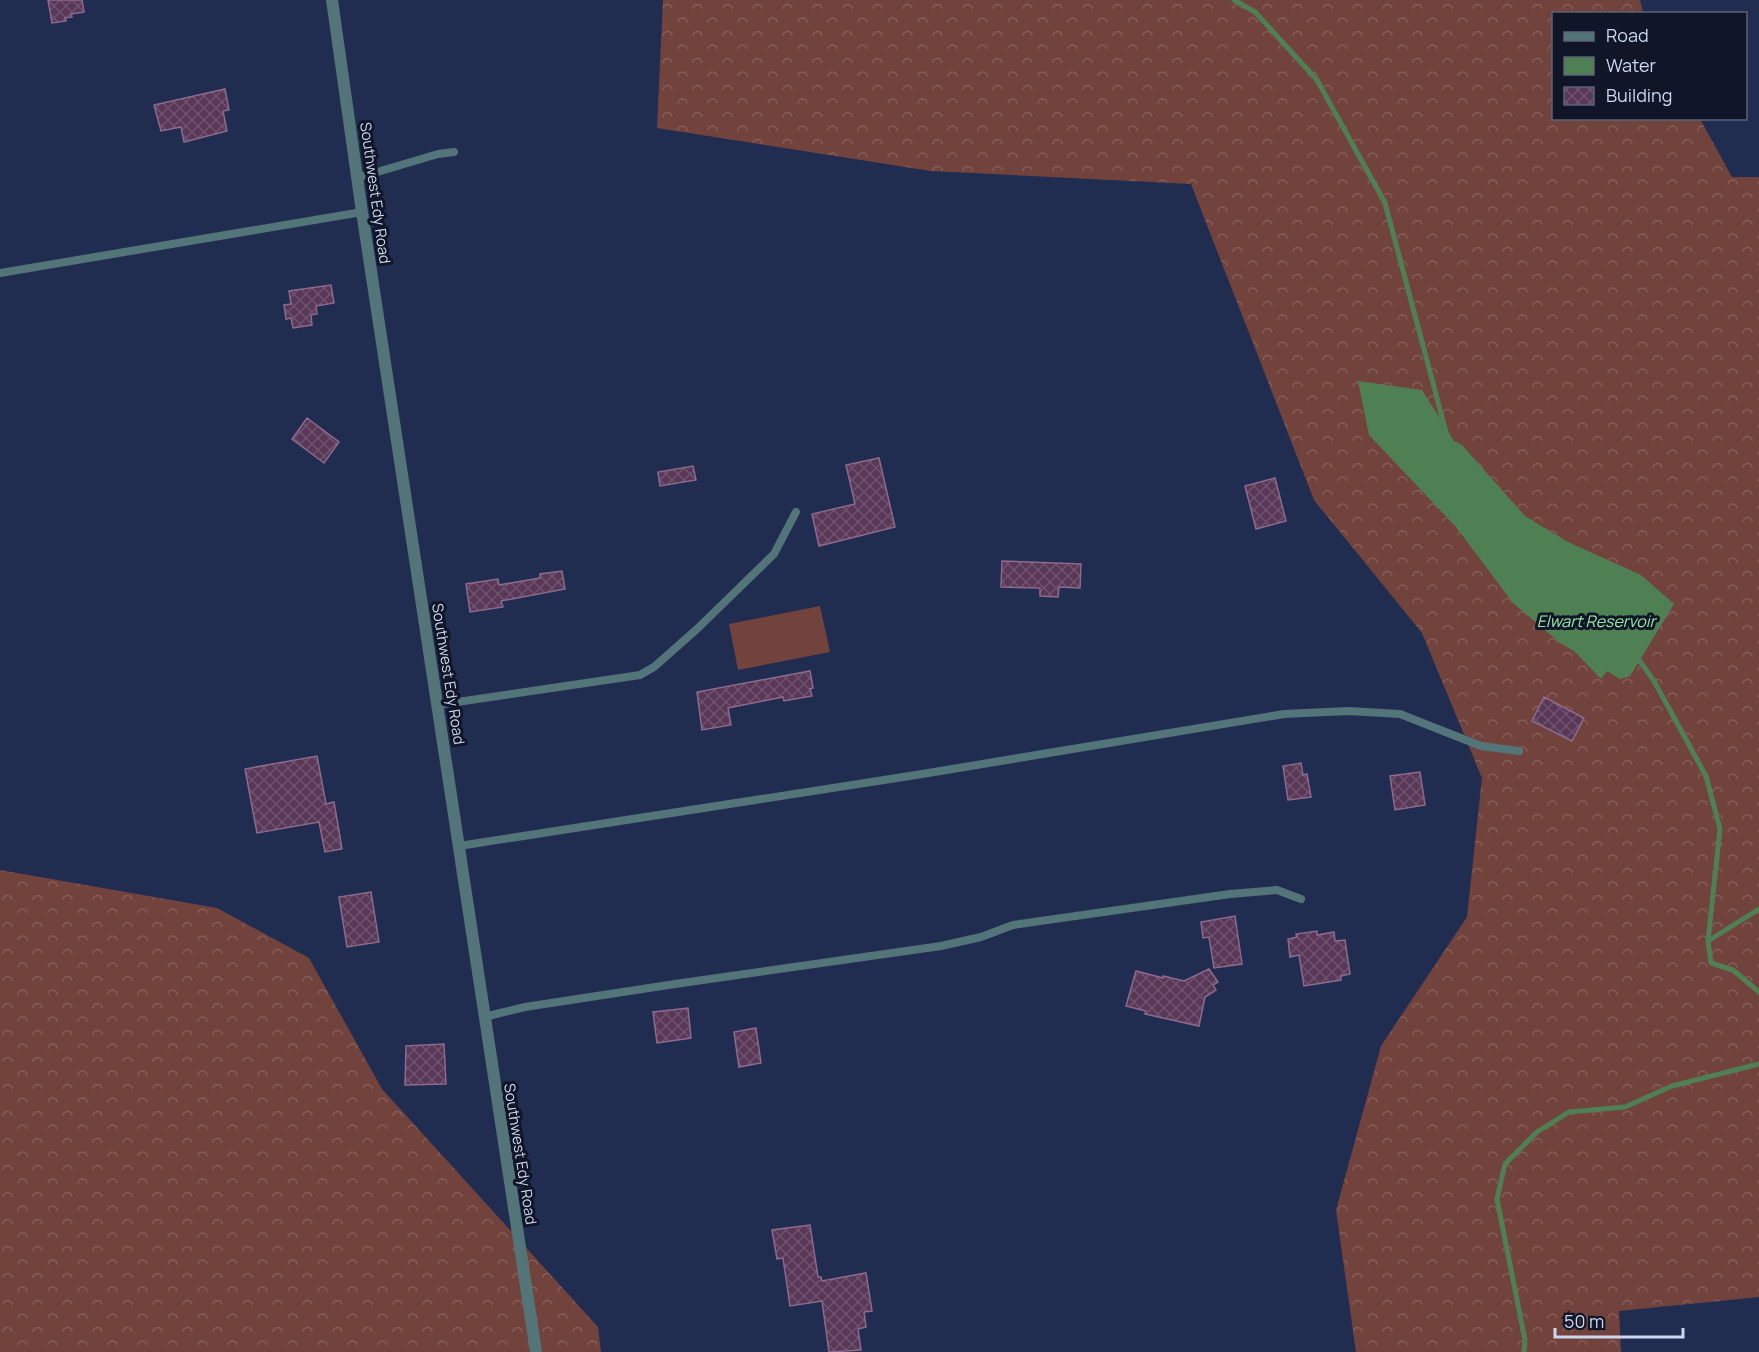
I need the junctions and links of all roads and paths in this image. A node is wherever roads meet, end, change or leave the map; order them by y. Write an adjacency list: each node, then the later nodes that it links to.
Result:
1 (332, 0): 3 (street, Southwest Edy Road)
2 (454, 152): 3 (lane)
3 (357, 178): 4 (street, Southwest Edy Road)
4 (362, 212): 5 (lane); 7 (street, Southwest Edy Road)
5 (0, 273)
6 (796, 512): 7 (lane)
7 (437, 705): 9 (street, Southwest Edy Road)
8 (1519, 751): 9 (lane)
9 (459, 846): 11 (street, Southwest Edy Road)
10 (1301, 899): 11 (lane)
11 (484, 1017): 12 (street, Southwest Edy Road)
12 (536, 1352)

